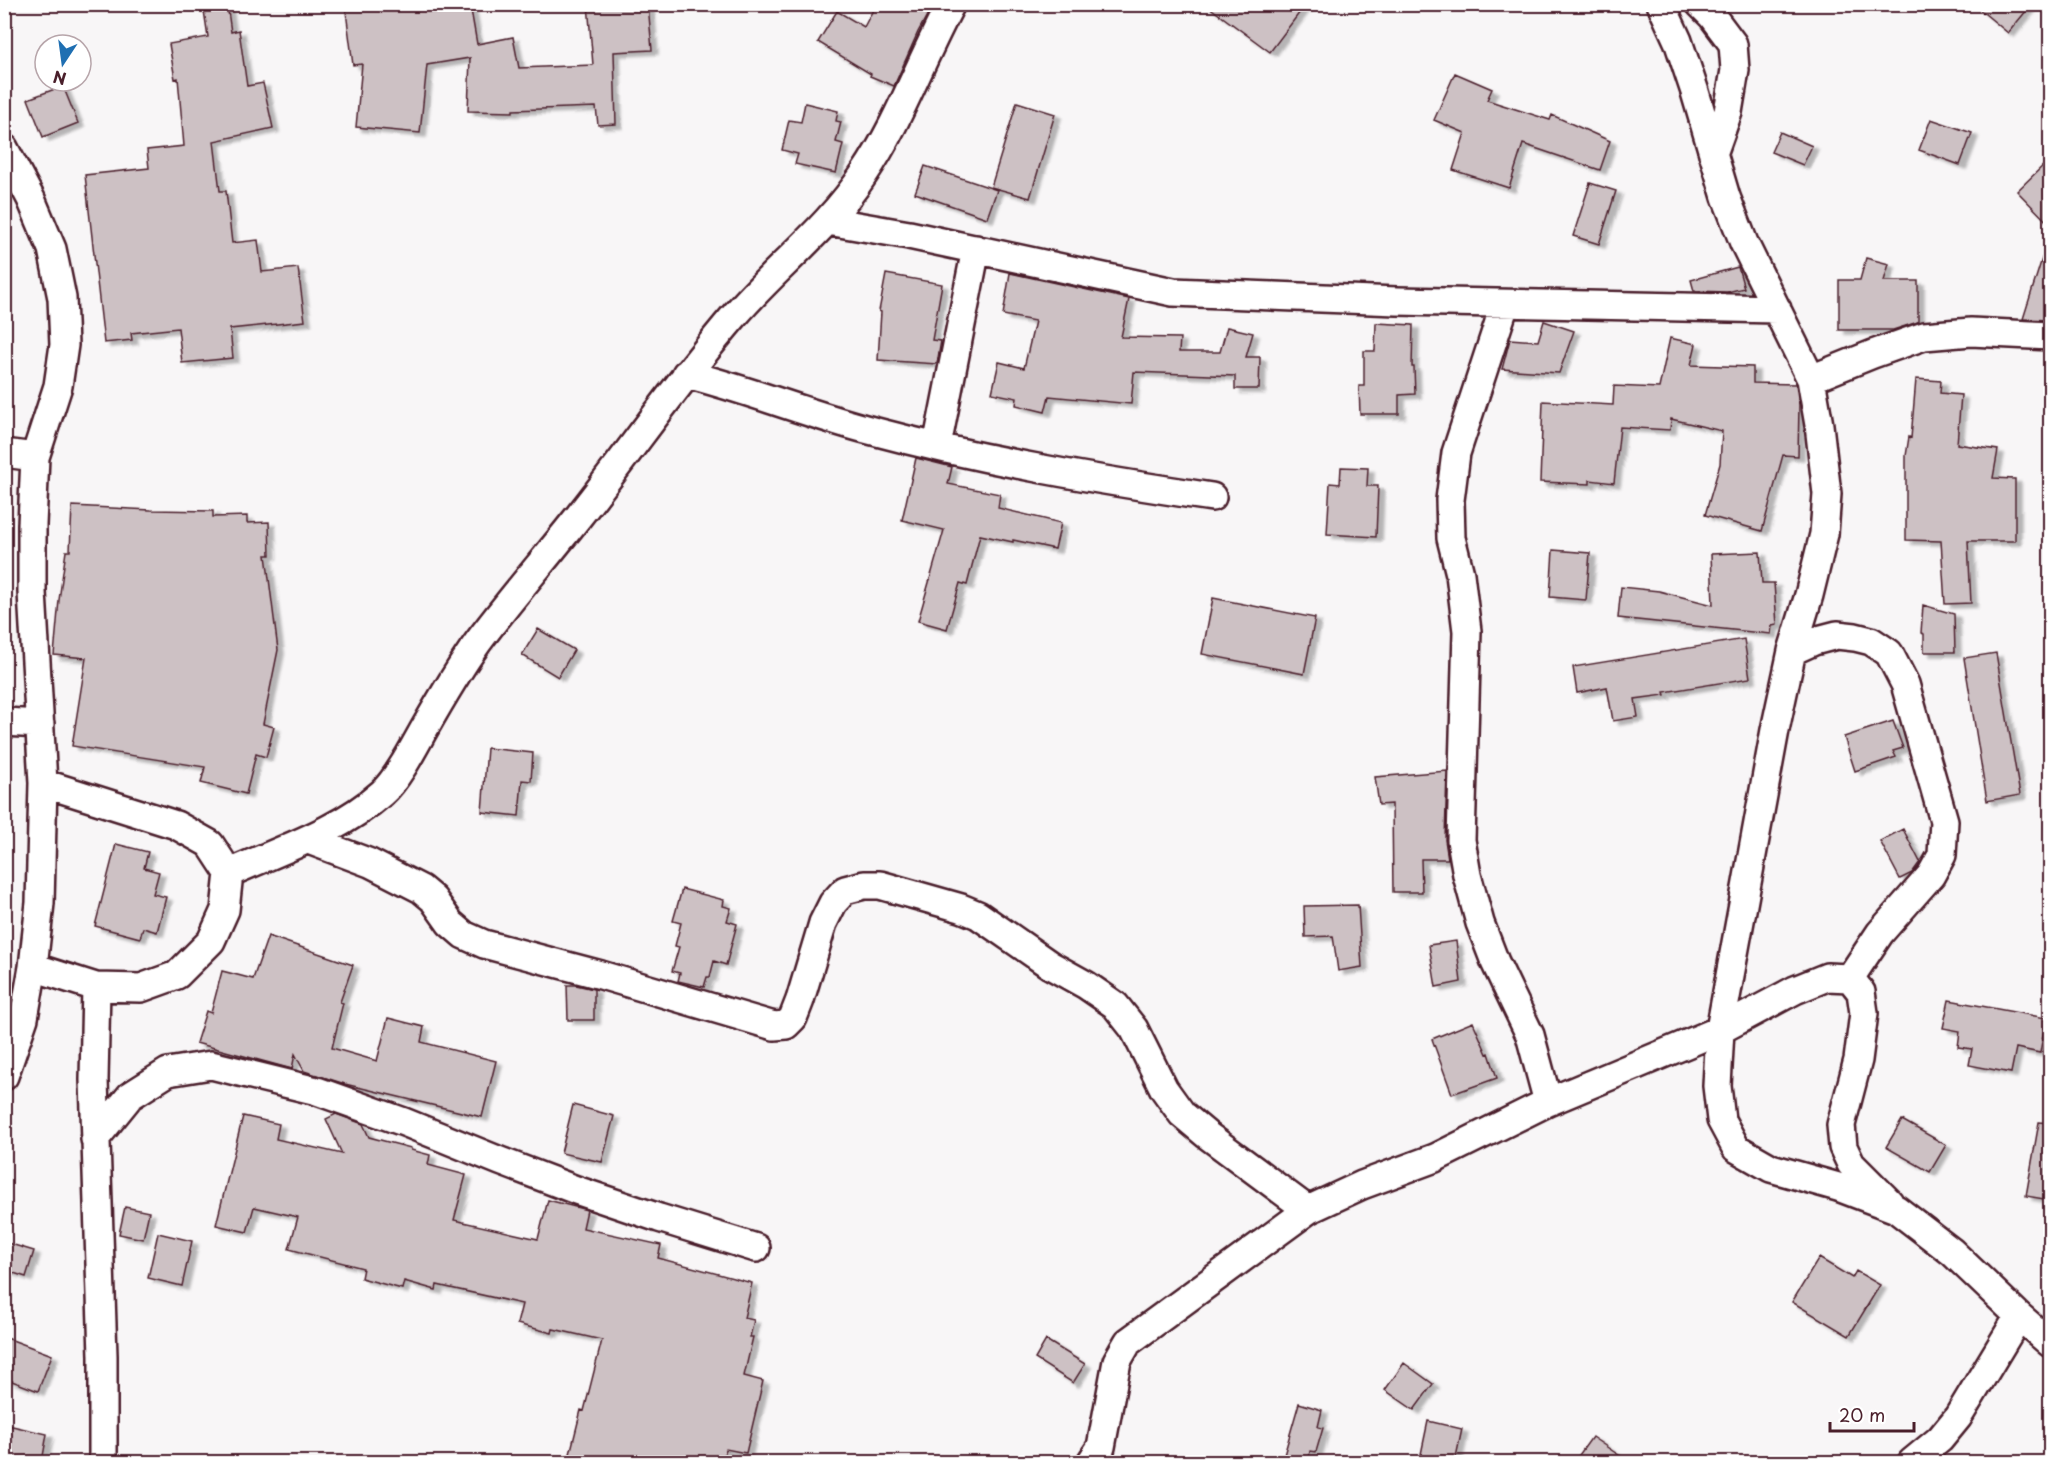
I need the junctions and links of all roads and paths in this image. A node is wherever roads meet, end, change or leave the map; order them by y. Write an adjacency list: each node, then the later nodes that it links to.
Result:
1 (951, 4): 6 (street)
2 (1661, 4): 5 (street)
3 (1700, 4): 5 (street)
4 (4, 147): 15 (street)
5 (1713, 154): 9 (street)
6 (828, 221): 7 (street); 11 (street)
7 (976, 249): 8 (street); 13 (street)
8 (1505, 304): 9 (street); 29 (street)
9 (1777, 309): 12 (street)
10 (2050, 336): 12 (street)
11 (687, 374): 13 (street); 21 (street)
12 (1811, 379): 17 (street)
13 (937, 447): 16 (street)
14 (4, 453): 15 (street)
15 (35, 457): 19 (street)
16 (1212, 496)
17 (1792, 651): 24 (street); 27 (street)
18 (4, 722): 19 (street)
19 (40, 724): 20 (street)
20 (43, 783): 22 (street); 23 (street)
21 (309, 840): 22 (street); 32 (street)
22 (229, 873): 25 (street)
23 (33, 967): 25 (street); 26 (street)
24 (1850, 978): 27 (street); 31 (street)
25 (96, 987): 30 (street)
26 (14, 1017): 28 (street)
27 (1720, 1030): 29 (street); 31 (street)
28 (4, 1076)
29 (1548, 1102): 32 (street)
30 (95, 1138): 33 (street); 36 (street)
31 (1896, 1209): 34 (street)
32 (1308, 1210): 37 (street)
33 (756, 1248)
34 (2019, 1316): 35 (street); 38 (street)
35 (2050, 1343)
36 (104, 1462)
37 (1090, 1462)
38 (1912, 1462)

